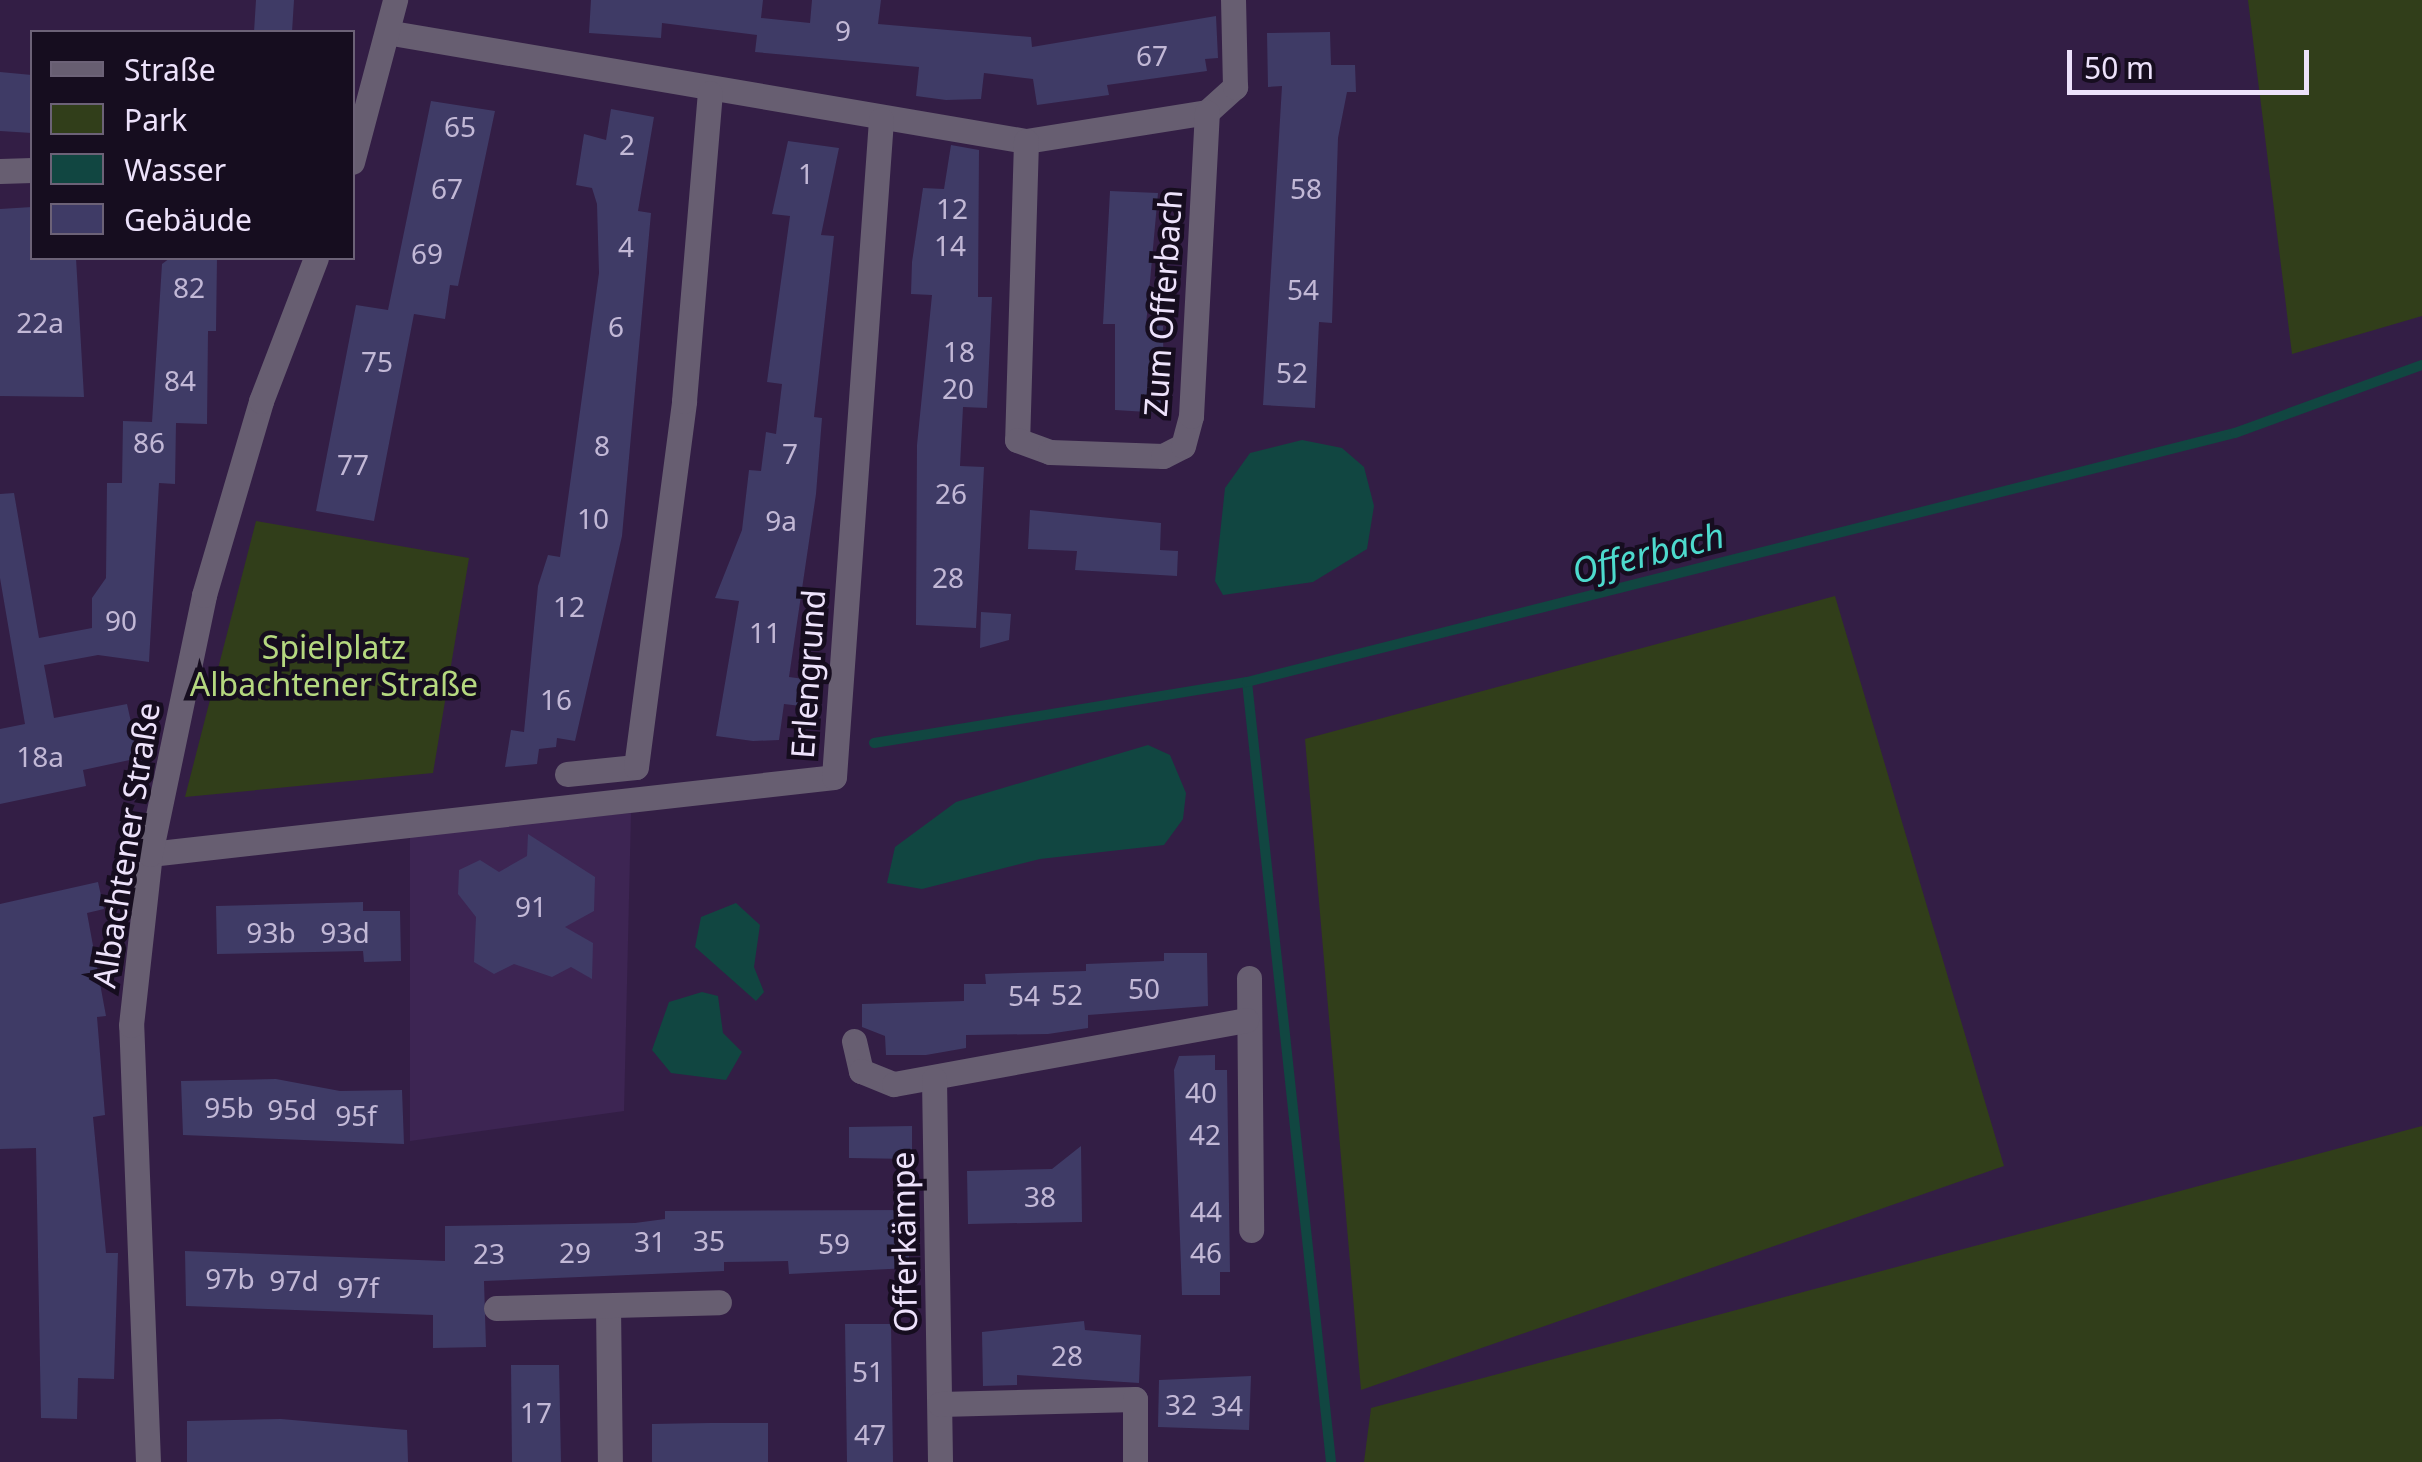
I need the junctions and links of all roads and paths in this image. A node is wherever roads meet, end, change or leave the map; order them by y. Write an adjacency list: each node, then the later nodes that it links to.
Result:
1 (395, 0): 3 (street)
2 (1233, 0): 5 (street)
3 (392, 34): 4 (street); 8 (street)
4 (710, 92): 6 (street); 12 (street)
5 (1207, 112): 7 (street); 7 (street, Zum Offerbach)
6 (881, 120): 7 (street); 13 (street, Erlengrund)
7 (1026, 140)
8 (355, 152)
9 (30, 170): 10 (street)
10 (0, 171)
11 (315, 260): 13 (street, Albachtener Straße)
12 (566, 774)
13 (150, 854): 23 (street, Albachtener Straße)
14 (1249, 978): 15 (street)
15 (1246, 1020): 17 (street); 18 (street)
16 (854, 1041): 17 (street)
17 (934, 1079): 22 (street, Offerkämpe)
18 (1251, 1230)
19 (719, 1302): 20 (street)
20 (608, 1306): 21 (street); 24 (street)
21 (496, 1308)
22 (940, 1404): 25 (street, Offerkämpe); 26 (street)
23 (148, 1462)
24 (610, 1462)
25 (940, 1462)
26 (1135, 1462)

